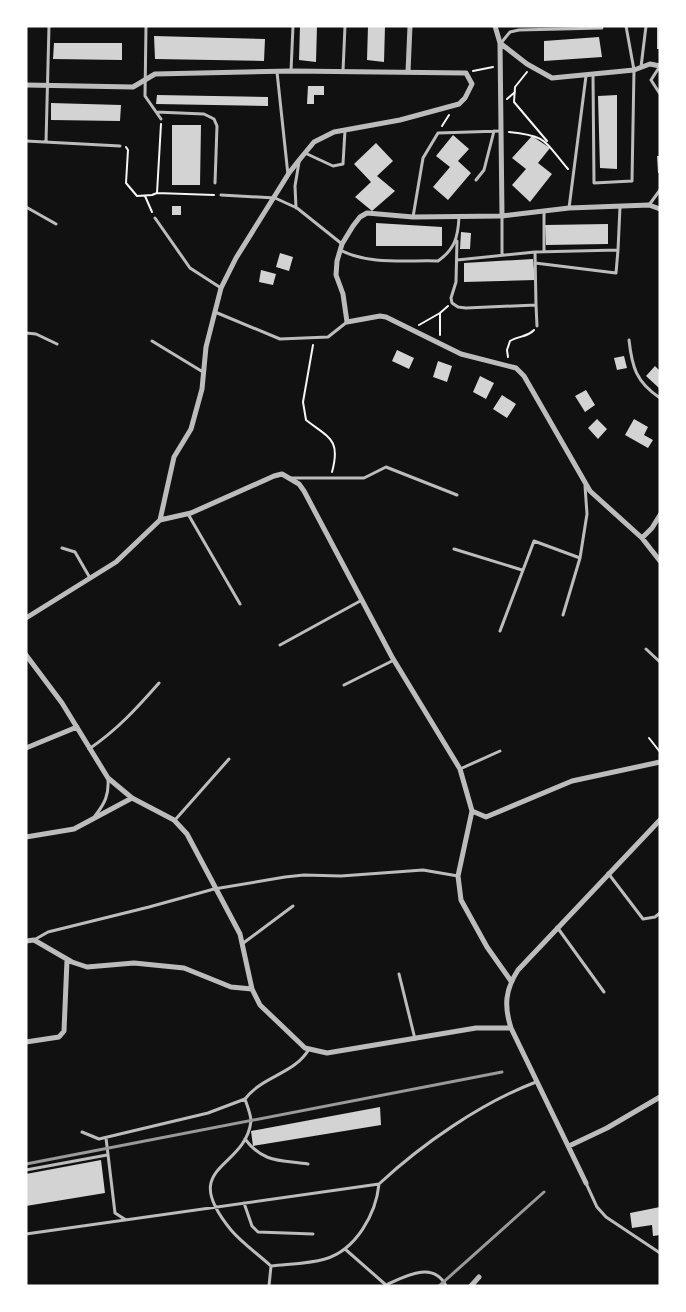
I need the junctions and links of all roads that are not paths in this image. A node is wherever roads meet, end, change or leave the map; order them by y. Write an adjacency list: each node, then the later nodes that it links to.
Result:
1 (49, 26): 22 (lane)
2 (146, 26): 20 (lane)
3 (293, 26): 14 (lane)
4 (345, 26): 16 (lane)
5 (410, 26): 17 (street)
6 (495, 26): 10 (street)
7 (626, 26): 13 (lane)
8 (646, 26): 12 (lane)
9 (602, 28): 10 (lane)
10 (500, 43): 19 (street); 28 (street)
11 (660, 66): 12 (street); 23 (lane)
12 (641, 67): 13 (street)
13 (634, 70): 18 (street); 18 (lane)
14 (291, 71): 15 (street); 16 (street)
15 (277, 72): 20 (street); 34 (lane)
16 (343, 72): 17 (street)
17 (408, 72): 26 (street)
18 (593, 75): 19 (street)
19 (586, 76): 44 (lane)
20 (144, 82): 22 (street); 24 (lane)
21 (26, 85): 22 (street)
22 (47, 85): 30 (lane)
23 (660, 94)
24 (156, 112): 25 (lane); 36 (lane)
25 (161, 119)
26 (344, 130): 32 (street); 32 (lane)
27 (494, 131): 28 (lane); 35 (lane); 49 (lane)
28 (501, 131): 48 (street)
29 (26, 141): 30 (lane)
30 (46, 142): 31 (lane)
31 (120, 146)
32 (305, 153): 33 (street)
33 (300, 159): 34 (street); 43 (lane)
34 (288, 175): 39 (street)
35 (476, 180)
36 (215, 183)
37 (660, 190): 40 (lane)
38 (221, 196): 39 (lane)
39 (275, 198): 43 (lane); 60 (street)
40 (648, 205): 42 (street); 45 (street)
41 (26, 207): 51 (lane)
42 (620, 207): 44 (street); 54 (lane)
43 (296, 208): 53 (lane)
44 (569, 208): 46 (street)
45 (660, 209)
46 (544, 211): 48 (street); 56 (lane)
47 (459, 216): 48 (street); 49 (street); 52 (lane)
48 (502, 216): 57 (lane)
49 (413, 217): 53 (street)
50 (155, 218): 60 (lane)
51 (56, 224)
52 (457, 241): 53 (lane); 58 (lane)
53 (341, 247): 63 (street)
54 (618, 250): 56 (lane); 59 (lane)
55 (535, 252): 56 (lane); 57 (lane); 59 (lane)
56 (544, 252)
57 (502, 256): 58 (lane)
58 (457, 260): 61 (lane)
59 (535, 263): 61 (lane)
60 (221, 288): 62 (street)
61 (536, 305): 64 (lane)
62 (214, 312): 63 (lane); 69 (street)
63 (347, 322): 72 (street)
64 (537, 326)
65 (26, 333): 68 (lane)
66 (629, 340): 70 (lane)
67 (152, 341): 69 (lane)
68 (57, 344)
69 (204, 372): 76 (street)
70 (660, 398)
71 (290, 478): 73 (lane); 74 (street); 84 (street)
72 (585, 482): 77 (street); 80 (lane)
73 (457, 495)
74 (188, 514): 76 (street); 85 (lane)
75 (660, 515): 77 (street)
76 (160, 520): 83 (street)
77 (642, 538): 81 (street)
78 (62, 548): 83 (lane)
79 (454, 549): 82 (lane)
80 (580, 558): 82 (lane); 86 (lane)
81 (660, 561)
82 (522, 570): 88 (lane)
83 (90, 578): 87 (street)
84 (362, 600): 89 (lane); 92 (street)
85 (240, 604)
86 (563, 614)
87 (26, 618)
88 (500, 631)
89 (280, 645)
90 (646, 649): 93 (lane)
91 (26, 655): 96 (street)
92 (394, 660): 95 (lane); 102 (street)
93 (660, 662)
94 (159, 683): 98 (lane)
95 (344, 685)
96 (77, 727): 97 (street); 98 (street)
97 (26, 748)
98 (89, 749): 103 (street)
99 (500, 751): 102 (lane)
100 (229, 759): 106 (lane)
101 (660, 762): 105 (street)
102 (460, 769): 105 (street)
103 (108, 778): 104 (street); 108 (lane)
104 (132, 798): 106 (street); 108 (street)
105 (472, 810): 111 (street)
106 (174, 820): 112 (street)
107 (660, 820): 110 (street)
108 (91, 821): 109 (street)
109 (26, 837)
110 (608, 873): 114 (lane); 115 (street)
111 (458, 876): 112 (lane); 121 (street)
112 (214, 889): 116 (lane); 118 (street)
113 (293, 906): 118 (lane)
114 (660, 913)
115 (557, 926): 121 (street); 123 (lane)
116 (34, 940): 117 (street); 119 (street)
117 (26, 941)
118 (242, 944): 122 (street)
119 (67, 960): 122 (street); 126 (street)
120 (398, 974): 125 (lane)
121 (511, 981): 124 (street)
122 (252, 989): 127 (street)
123 (604, 992)
124 (511, 1028): 125 (street); 128 (street)
125 (415, 1040): 127 (street)
126 (26, 1042)
127 (309, 1049): 130 (lane)
128 (536, 1082): 134 (street); 138 (lane)
129 (660, 1097): 134 (street)
130 (245, 1099): 132 (lane); 133 (lane)
131 (82, 1132): 132 (lane)
132 (106, 1138): 135 (lane)
133 (245, 1139): 136 (lane); 141 (lane)
134 (569, 1146): 139 (street)
135 (106, 1155): 137 (lane); 142 (lane)
136 (308, 1164)
137 (26, 1170)
138 (378, 1184): 140 (lane); 145 (lane)
139 (586, 1184): 146 (lane)
140 (244, 1203): 141 (lane); 144 (lane)
141 (215, 1208): 142 (lane); 147 (lane)
142 (126, 1220): 143 (lane)
143 (26, 1234)
144 (312, 1234)
145 (345, 1249): 147 (lane); 150 (lane)
146 (660, 1253)
147 (271, 1266): 149 (lane)
148 (479, 1277): 151 (street)
149 (269, 1286)
150 (446, 1286)
151 (471, 1286)

